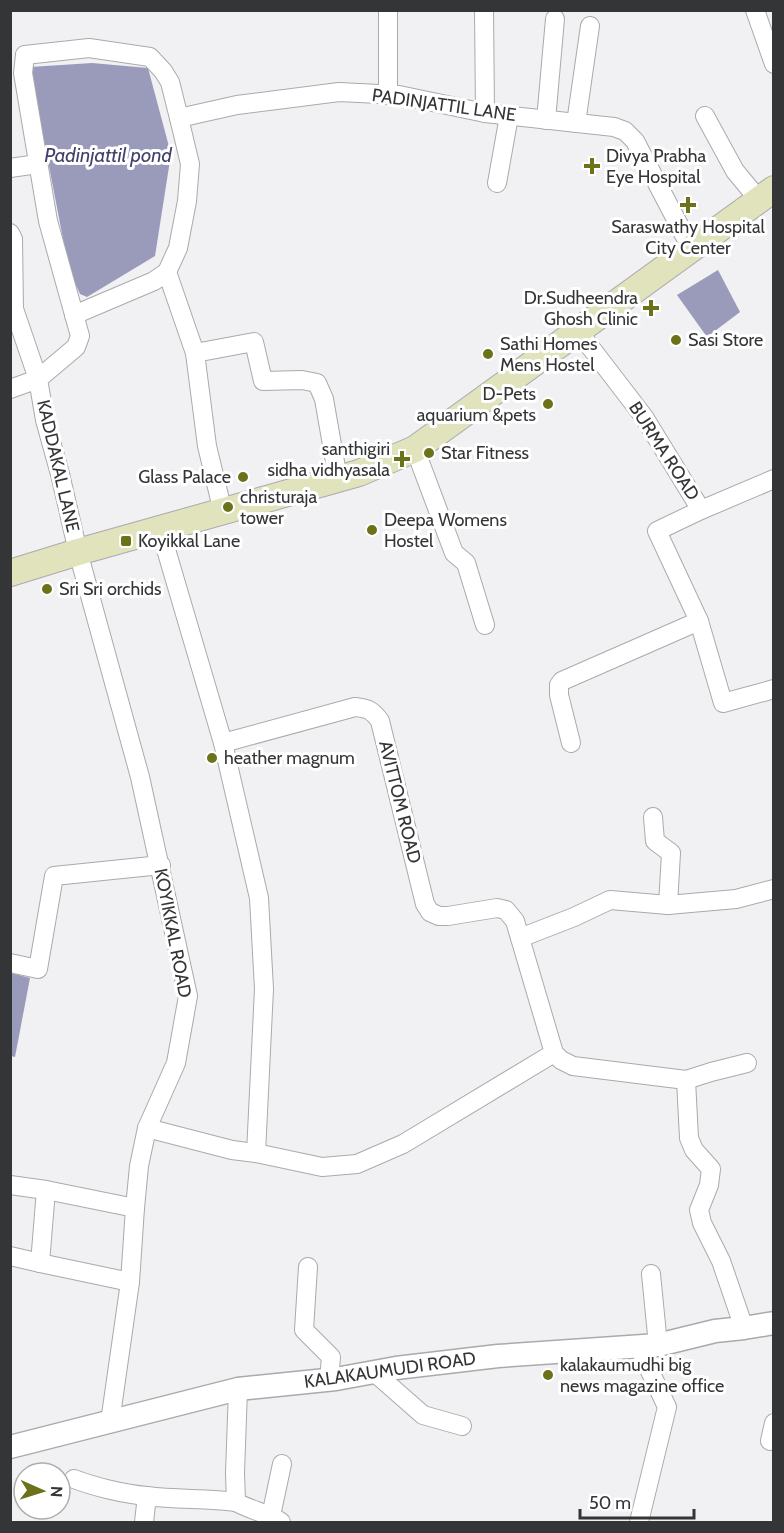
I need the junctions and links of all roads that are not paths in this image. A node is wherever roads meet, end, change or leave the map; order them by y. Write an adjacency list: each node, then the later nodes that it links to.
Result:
1 (388, 10): 8 (street)
2 (484, 10): 9 (street)
3 (754, 10): 7 (street)
4 (555, 19): 13 (street)
5 (590, 26): 14 (street)
6 (18, 50): 12 (street); 15 (street, KADDAKAL LANE)
7 (774, 64)
8 (388, 95): 9 (street, PADINJATTIL LANE); 12 (street, PADINJATTIL LANE)
9 (485, 113): 10 (street, PADINJATTIL LANE)
10 (509, 116): 13 (street, PADINJATTIL LANE); 17 (street)
11 (705, 116): 18 (street)
12 (179, 117): 21 (street)
13 (546, 120): 14 (street, PADINJATTIL LANE)
14 (576, 123): 20 (street, PADINJATTIL LANE)
15 (38, 164): 16 (street); 22 (street, KADDAKAL LANE)
16 (10, 168)
17 (497, 183)
18 (766, 194): 20 (main road)
19 (10, 233): 23 (street)
20 (691, 248): 24 (main road)
21 (167, 272): 22 (street); 25 (street)
22 (74, 315): 26 (street, KADDAKAL LANE)
23 (16, 331): 26 (street)
24 (578, 331): 28 (main road); 31 (street, BURMA ROAD)
25 (195, 353): 29 (street); 32 (street)
26 (38, 379): 27 (street); 34 (street, KADDAKAL LANE)
27 (10, 388)
28 (415, 449): 29 (main road); 37 (street)
29 (338, 479): 32 (main road)
30 (774, 479): 31 (street, BURMA ROAD)
31 (701, 510): 36 (street)
32 (223, 512): 33 (main road)
33 (160, 529): 34 (main road); 39 (street)
34 (78, 552): 35 (main road); 42 (street, KOYIKKAL ROAD)
35 (10, 573)
36 (699, 621): 38 (street); 40 (street)
37 (485, 625)
38 (774, 689)
39 (223, 743): 45 (street, AVITTOM ROAD); 51 (street)
40 (571, 743)
41 (653, 817): 44 (street)
42 (161, 866): 46 (street); 50 (street, KOYIKKAL ROAD)
43 (774, 889): 44 (street)
44 (668, 905): 45 (street)
45 (520, 938): 47 (street)
46 (10, 963)
47 (554, 1053): 49 (street); 51 (street)
48 (747, 1063): 49 (street)
49 (686, 1080): 61 (street)
50 (147, 1128): 51 (street); 54 (street, KOYIKKAL ROAD)
51 (256, 1153)
52 (10, 1185): 53 (street)
53 (46, 1190): 54 (street); 56 (street)
54 (135, 1208): 59 (street, KOYIKKAL ROAD)
55 (10, 1256): 56 (street)
56 (40, 1263): 59 (street)
57 (308, 1267): 64 (street)
58 (651, 1274): 62 (street)
59 (130, 1282): 66 (street, KOYIKKAL ROAD)
60 (774, 1323): 61 (street, KALAKAUMUDI ROAD)
61 (744, 1328): 62 (street, KALAKAUMUDI ROAD)
62 (648, 1345): 63 (street, KALAKAUMUDI ROAD); 75 (street)
63 (374, 1372): 64 (street, KALAKAUMUDI ROAD); 67 (street)
64 (329, 1380): 65 (street, KALAKAUMUDI ROAD)
65 (238, 1389): 66 (street, KALAKAUMUDI ROAD); 72 (street)
66 (110, 1422): 68 (street, KALAKAUMUDI ROAD)
67 (462, 1426)
68 (10, 1447)
69 (282, 1464): 73 (street)
70 (74, 1479): 71 (street)
71 (147, 1496): 72 (street); 74 (street)
72 (236, 1502): 73 (street)
73 (276, 1519)
74 (144, 1522)
75 (639, 1522)

